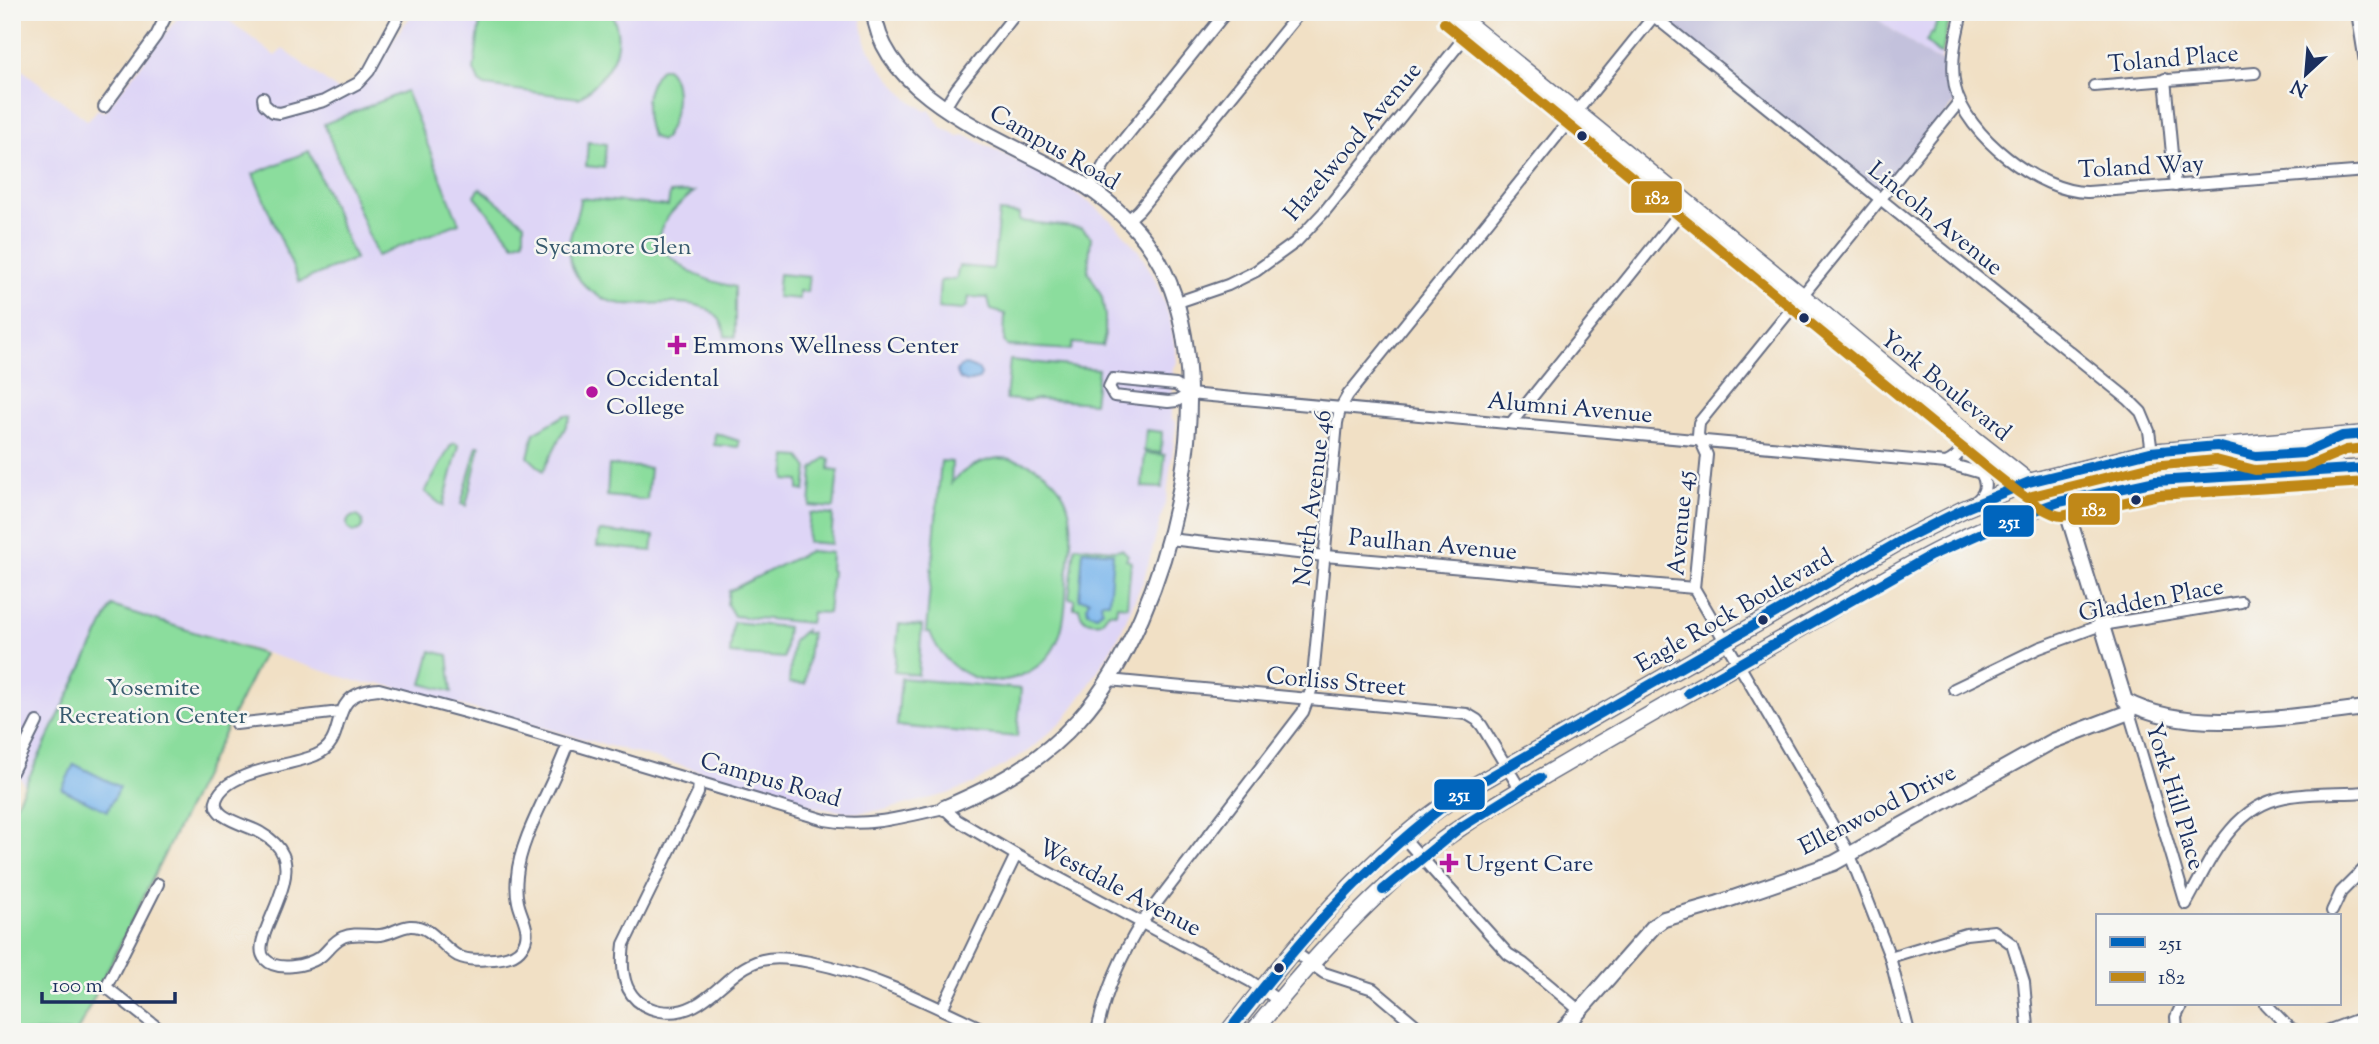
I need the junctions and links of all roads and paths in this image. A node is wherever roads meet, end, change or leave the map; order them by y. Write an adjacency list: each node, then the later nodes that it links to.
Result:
1 (168, 12): 18 (street)
2 (401, 12): 16 (street)
3 (874, 12): 19 (street, Campus Road)
4 (1017, 12): 19 (street)
5 (1226, 12): 23 (street)
6 (1300, 12): 26 (street)
7 (1453, 12): 11 (main road, York Boulevard)
8 (1962, 12): 17 (street, Toland Way)
9 (2359, 12): 12 (street)
10 (1653, 14): 20 (street, North Avenue 46); 24 (street, Lincoln Avenue)
11 (1472, 28): 20 (main road, York Boulevard); 28 (street, Hazelwood Avenue)
12 (2367, 62)
13 (2255, 73): 14 (street, Toland Place)
14 (2165, 79): 15 (street, Toland Place); 22 (street)
15 (2094, 86)
16 (263, 98)
17 (1959, 102): 22 (street, Toland Way); 24 (street, Avenue 45)
18 (104, 107)
19 (944, 109): 23 (street, Campus Road)
20 (1575, 111): 25 (main road, York Boulevard); 30 (street, North Avenue 46)
21 (2367, 171): 22 (street, Toland Way)
22 (2175, 186)
23 (1090, 189): 26 (street, Campus Road)
24 (1880, 200): 27 (street, Avenue 45); 35 (street, Lincoln Avenue)
25 (1688, 203): 27 (main road, York Boulevard); 31 (street)
26 (1128, 220): 28 (street, Campus Road)
27 (1802, 296): 32 (main road, York Boulevard); 34 (street, Avenue 45)
28 (1178, 302): 29 (street, Campus Road)
29 (1189, 394): 29 (street, Alumni Avenue); 30 (street, Alumni Avenue); 43 (street, Campus Road)
30 (1340, 409): 31 (street, Alumni Avenue); 45 (street, North Avenue 46)
31 (1512, 422): 34 (street, Alumni Avenue)
32 (1963, 430): 36 (street); 39 (main road, York Boulevard)
33 (2367, 434): 35 (main road, Eagle Rock Boulevard)
34 (1700, 439): 36 (street, Alumni Avenue); 46 (street, Avenue 45)
35 (2150, 452): 38 (street, Lincoln Avenue); 39 (main road, Eagle Rock Boulevard)
36 (1946, 463): 41 (street, Alumni Avenue)
37 (2367, 468): 38 (main road, Eagle Rock Boulevard)
38 (2156, 481): 40 (main road, Eagle Rock Boulevard)
39 (2029, 482): 40 (main road, York Boulevard); 41 (main road, Eagle Rock Boulevard)
40 (2059, 502): 44 (main road, Eagle Rock Boulevard); 48 (street)
41 (1964, 509): 42 (main road, Eagle Rock Boulevard)
42 (1947, 517): 44 (main road); 49 (main road, Eagle Rock Boulevard)
43 (1169, 538): 45 (street, Paulhan Avenue); 51 (street, Campus Road)
44 (1960, 541): 50 (main road, Eagle Rock Boulevard)
45 (1325, 556): 46 (street, Paulhan Avenue); 53 (street, North Avenue 46)
46 (1694, 588): 49 (street, Avenue 45)
47 (2241, 602): 48 (street, Gladden Place)
48 (2101, 625): 52 (street, Gladden Place); 54 (street)
49 (1725, 641): 50 (street, Avenue 45); 60 (main road, Eagle Rock Boulevard)
50 (1738, 664): 63 (main road, Eagle Rock Boulevard); 68 (street, Avenue 45)
51 (1109, 680): 53 (street, Corliss Street); 65 (street, Campus Road)
52 (1954, 689)
53 (1308, 699): 60 (street, Corliss Street); 73 (street, North Avenue 46)
54 (2127, 706): 55 (street); 64 (street, York Hill Place); 68 (street, Ellenwood Drive)
55 (2367, 708)
56 (340, 712): 58 (street); 59 (street, Campus Road); 59 (street)
57 (37, 722): 61 (street)
58 (236, 724)
59 (568, 743): 62 (street, Campus Road)
60 (1506, 768): 63 (street, Corliss Street); 66 (main road, Eagle Rock Boulevard)
61 (12, 772)
62 (699, 782): 65 (street, Campus Road); 81 (street)
63 (1520, 789): 69 (main road, Eagle Rock Boulevard)
64 (2367, 792)
65 (944, 808): 67 (street, Westdale Avenue)
66 (1403, 837): 69 (street); 74 (main road, Eagle Rock Boulevard)
67 (1016, 855): 73 (street, Westdale Avenue); 81 (street)
68 (1850, 855): 75 (street, Avenue 45); 82 (street, Ellenwood Drive)
69 (1420, 857): 76 (main road, Eagle Rock Boulevard); 82 (street)
70 (2367, 866): 72 (street)
71 (158, 884): 84 (street)
72 (2332, 911)
73 (1142, 922): 77 (street, Westdale Avenue); 86 (street, North Avenue 46)
74 (1293, 951): 76 (street); 77 (main road, Eagle Rock Boulevard)
75 (1890, 957): 91 (street, Avenue 45); 92 (street)
76 (1312, 965): 78 (main road, Eagle Rock Boulevard); 89 (street)
77 (1262, 988): 78 (street, Westdale Avenue); 87 (main road, Eagle Rock Boulevard)
78 (1279, 1000): 88 (main road, Eagle Rock Boulevard)
79 (2181, 1006): 93 (street)
80 (2268, 1006): 94 (street)
81 (942, 1009): 85 (street)
82 (1579, 1010): 90 (street, Ellenwood Drive)
83 (2367, 1016): 95 (street)
84 (163, 1032)
85 (989, 1032)
86 (1097, 1032)
87 (1228, 1032)
88 (1253, 1032)
89 (1424, 1032)
90 (1561, 1032)
91 (1909, 1032)
92 (2024, 1032)
93 (2177, 1032)
94 (2300, 1032)
95 (2324, 1032)

